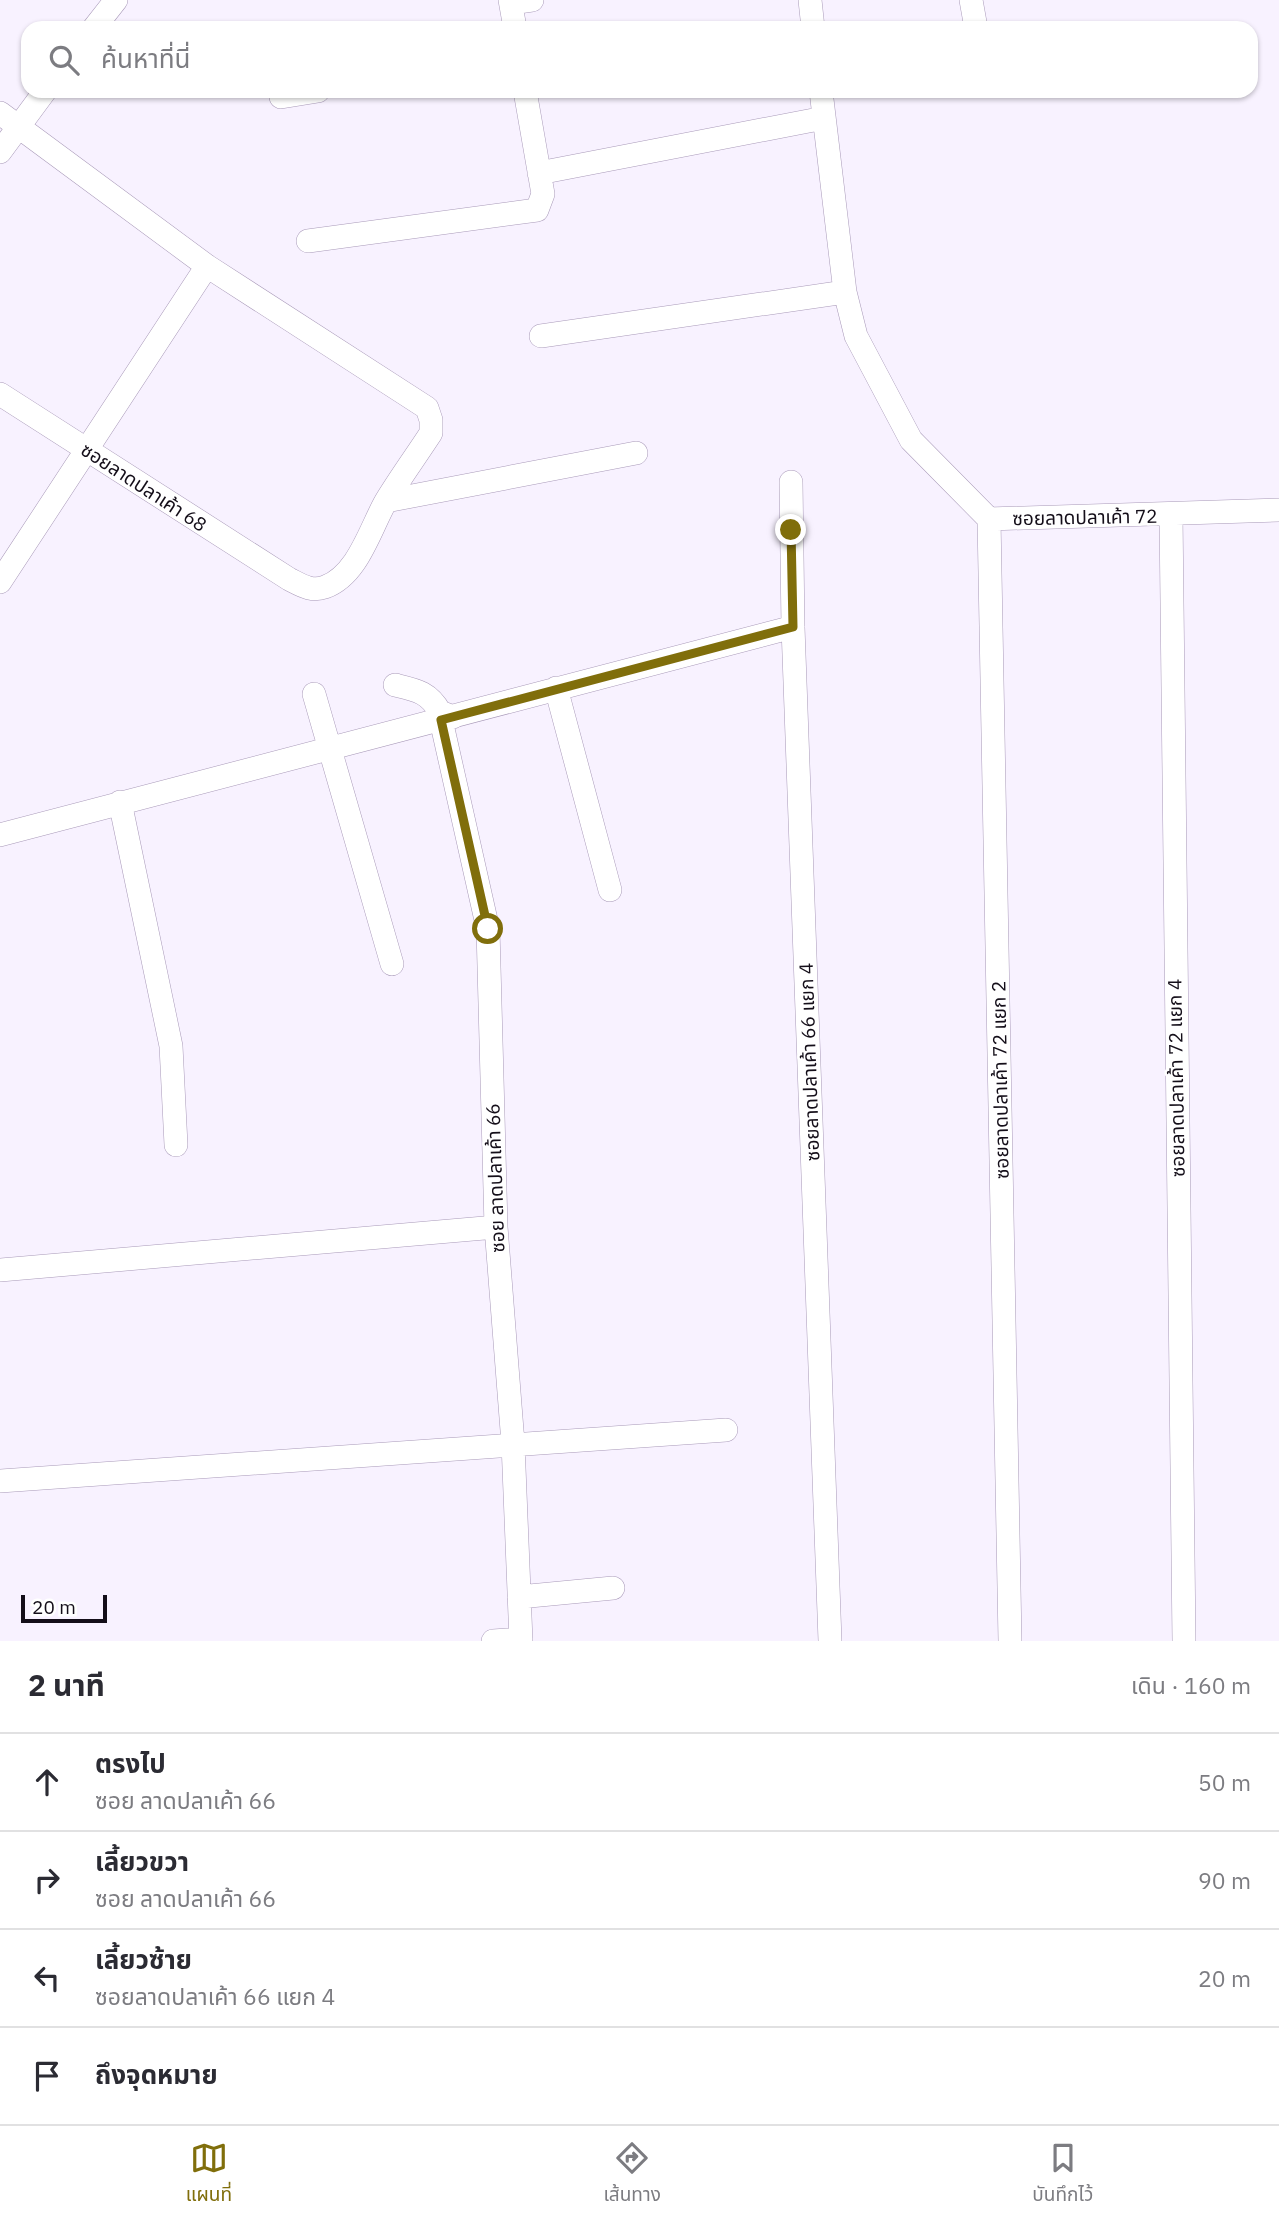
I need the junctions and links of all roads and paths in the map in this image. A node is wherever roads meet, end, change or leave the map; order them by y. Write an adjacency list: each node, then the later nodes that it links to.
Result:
1 (116, 0): 5 (street)
2 (810, 0): 7 (street)
3 (971, 0): 8 (street)
4 (518, 1): 6 (street)
5 (100, 21)
6 (516, 21)
7 (813, 21)
8 (975, 21)
9 (36, 98): 13 (street)
10 (526, 98): 15 (street)
11 (822, 98): 12 (street, ซอยลาดปลาเค้า 72)
12 (824, 118): 15 (street); 18 (street, ซอยลาดปลาเค้า 72)
13 (9, 119): 14 (street); 17 (street, ซอยลาดปลาเค้า 68)
14 (0, 152)
15 (539, 173): 16 (street)
16 (308, 241)
17 (207, 266): 21 (street); 24 (street, ซอยลาดปลาเค้า 68)
18 (845, 292): 19 (street); 27 (street, ซอยลาดปลาเค้า 72)
19 (541, 336)
20 (0, 394): 21 (street, ซอยลาดปลาเค้า 68)
21 (87, 451): 24 (street, ซอยลาดปลาเค้า 68); 28 (street)
22 (636, 453): 24 (street)
23 (791, 482): 29 (street, ซอยลาดปลาเค้า 66 แยก 4)
24 (386, 501)
25 (1279, 510): 26 (street, ซอยลาดปลาเค้า 72)
26 (1171, 515): 27 (street, ซอยลาดปลาเค้า 72); 51 (street, ซอยลาดปลาเค้า 72 แยก 4)
27 (989, 519): 50 (street, ซอยลาดปลาเค้า 72 แยก 2)
28 (0, 582)
29 (793, 627): 31 (street); 49 (street, ซอยลาดปลาเค้า 66 แยก 4)
30 (395, 685): 33 (street)
31 (556, 688): 33 (street); 37 (street)
32 (314, 694): 34 (street)
33 (447, 718): 34 (street); 40 (street, ซอย ลาดปลาเค้า 66)
34 (331, 748): 35 (street); 38 (street)
35 (120, 802): 36 (street); 39 (street)
36 (0, 835)
37 (610, 890)
38 (392, 964)
39 (176, 1145)
40 (496, 1227): 41 (street); 43 (street, ซอย ลาดปลาเค้า 66)
41 (0, 1270)
42 (726, 1430): 43 (street)
43 (513, 1443): 44 (street); 46 (street, ซอย ลาดปลาเค้า 66)
44 (0, 1480)
45 (613, 1588): 46 (street)
46 (519, 1597): 47 (street, ซอย ลาดปลาเค้า 66)
47 (521, 1640): 48 (street)
48 (493, 1641)
49 (830, 1641)
50 (1010, 1641)
51 (1184, 1641)

